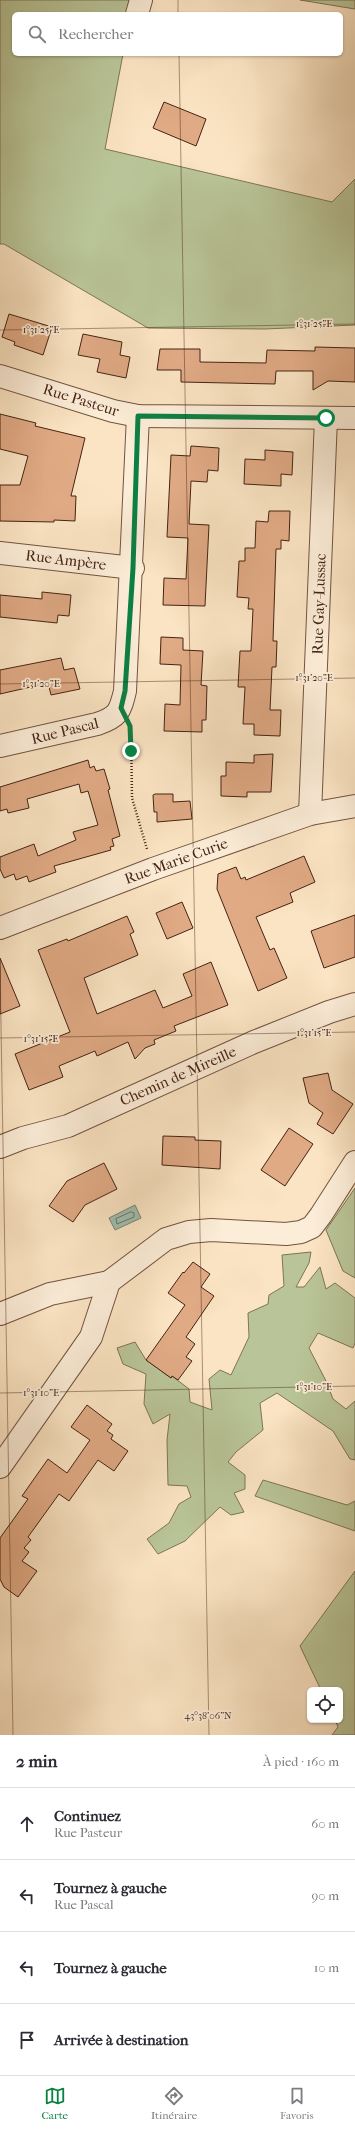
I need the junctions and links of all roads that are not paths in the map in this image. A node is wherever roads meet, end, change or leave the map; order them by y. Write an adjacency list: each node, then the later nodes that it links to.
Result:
1 (141, 0): 2 (street)
2 (138, 12)
3 (0, 376): 4 (street, Rue Pasteur)
4 (138, 416): 5 (street, Rue Pasteur); 8 (street)
5 (326, 418): 6 (street, Rue Pasteur); 11 (street, Rue Gay-Lussac)
6 (355, 418)
7 (0, 553): 8 (street, Rue Ampère)
8 (133, 568): 9 (street, Rue Pascal)
9 (0, 746)
10 (355, 806): 11 (street, Rue Marie Curie)
11 (310, 814): 12 (street, Rue Marie Curie)
12 (0, 928)
13 (355, 1004): 14 (street, Chemin de Mireille)
14 (0, 1147)
15 (355, 1162): 16 (street)
16 (109, 1282): 17 (street); 18 (street)
17 (0, 1314)
18 (0, 1467)

